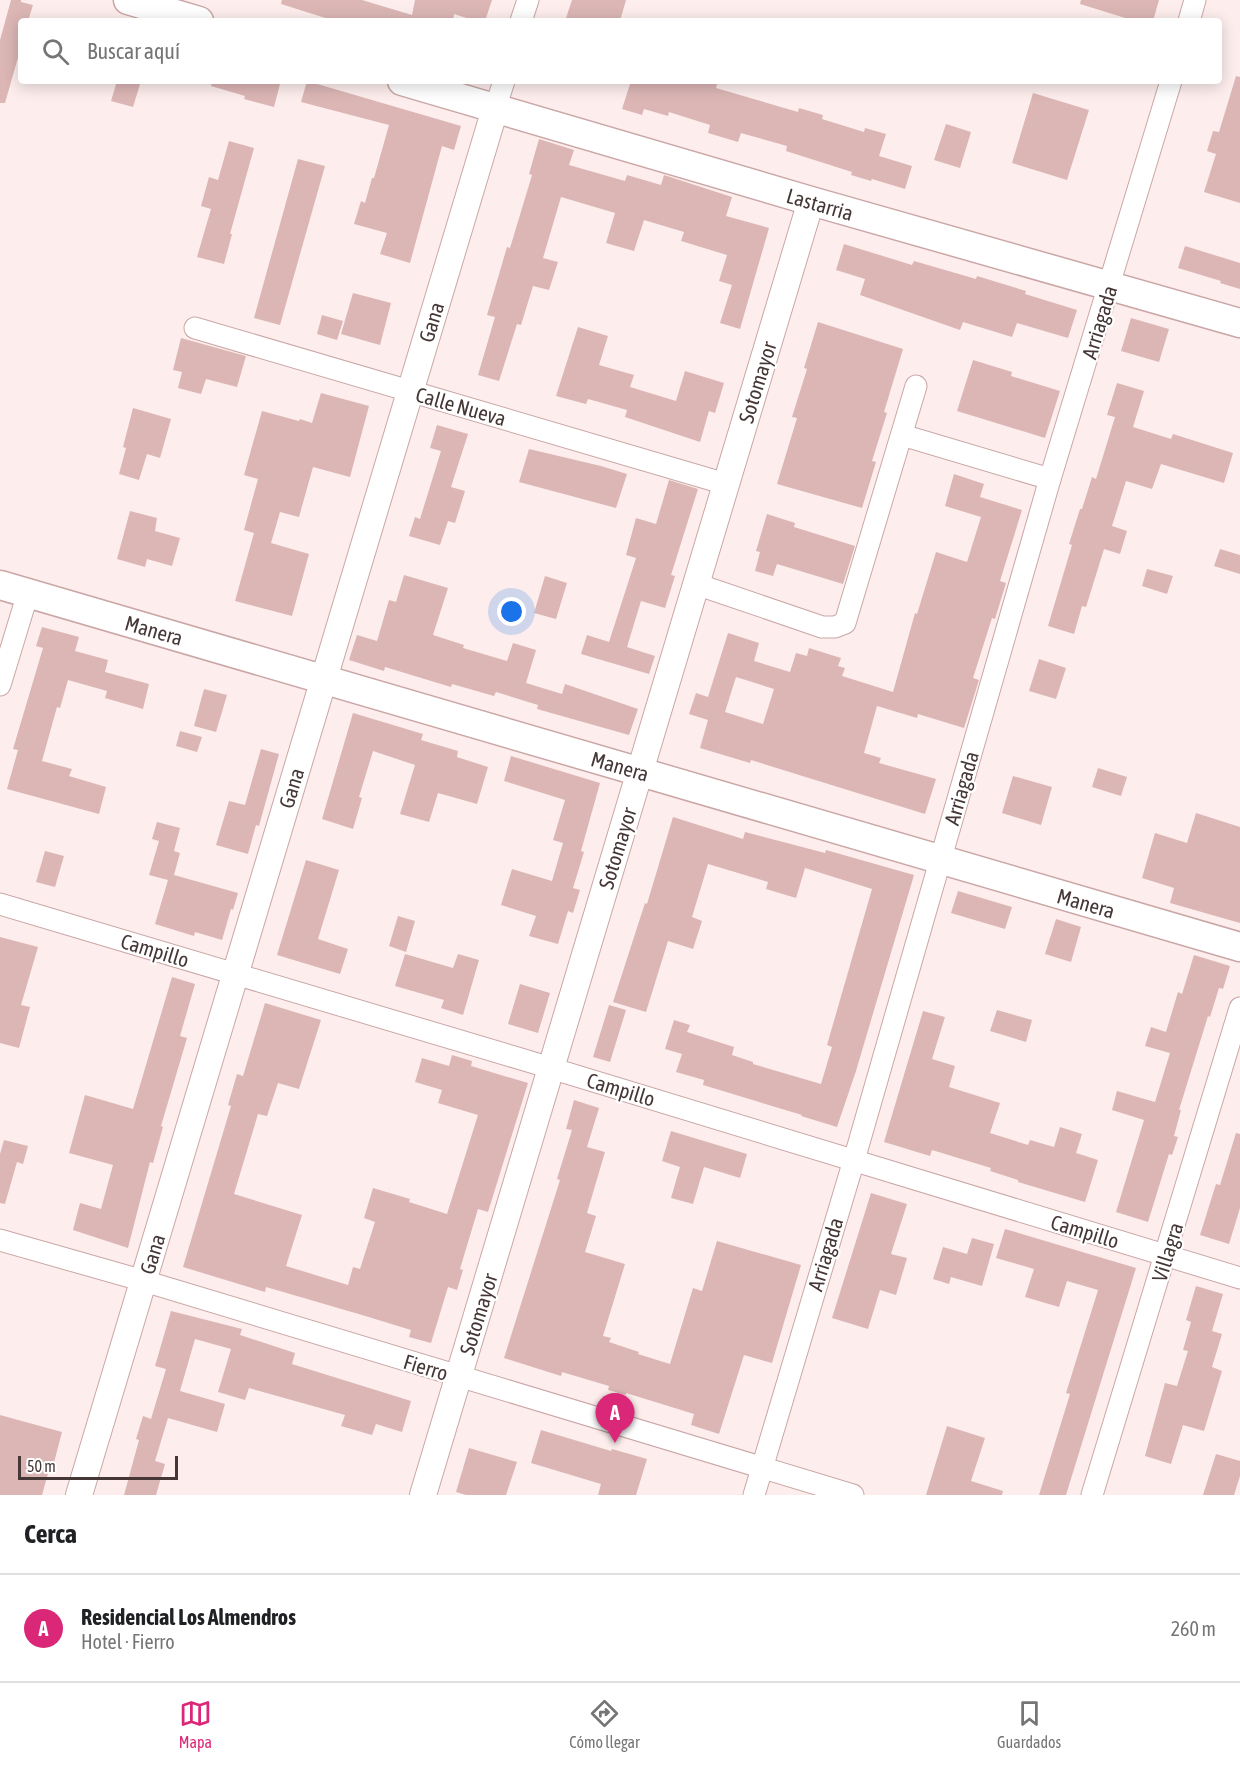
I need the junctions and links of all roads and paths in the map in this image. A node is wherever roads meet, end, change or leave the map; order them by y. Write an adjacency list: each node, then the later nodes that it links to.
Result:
1 (128, 0): 4 (main road)
2 (528, 0): 5 (street)
3 (1195, 0): 6 (street)
4 (184, 12)
5 (522, 18)
6 (1190, 18)
7 (412, 84): 10 (main road, Lastarria)
8 (503, 84): 10 (street, Gana)
9 (1170, 84): 12 (street, Arriagada)
10 (495, 109): 11 (main road, Lastarria); 16 (street, Gana)
11 (811, 201): 12 (main road, Lastarria); 19 (street, Sotomayor)
12 (1109, 286): 13 (main road, Lastarria); 18 (street, Arriagada)
13 (1240, 323)
14 (195, 327): 16 (street, Calle Nueva)
15 (915, 386): 17 (street)
16 (411, 391): 19 (street, Calle Nueva); 23 (street, Gana)
17 (902, 435): 18 (street); 20 (street)
18 (1050, 479): 26 (street, Arriagada)
19 (726, 484): 20 (street, Sotomayor)
20 (696, 584): 25 (street, Sotomayor)
21 (0, 585): 22 (main road, Manera)
22 (28, 593): 23 (main road, Manera); 24 (street)
23 (324, 680): 25 (main road, Manera); 29 (street, Gana)
24 (0, 686)
25 (640, 772): 26 (main road, Manera); 31 (street, Sotomayor)
26 (940, 860): 28 (main road, Manera); 32 (street, Arriagada)
27 (0, 904): 29 (street, Campillo)
28 (1240, 947)
29 (236, 974): 31 (street, Campillo); 36 (street, Gana)
30 (1240, 1008): 34 (street, Villagra)
31 (551, 1068): 32 (street, Campillo); 37 (street, Sotomayor)
32 (854, 1160): 34 (street, Campillo); 38 (street, Arriagada)
33 (0, 1240): 36 (street, Fierro)
34 (1167, 1256): 35 (street, Campillo); 43 (street, Villagra)
35 (1240, 1278)
36 (144, 1281): 37 (street, Fierro); 39 (street, Gana)
37 (459, 1377): 38 (street, Fierro); 40 (street, Sotomayor)
38 (762, 1468): 41 (street, Arriagada); 42 (street, Fierro)
39 (80, 1495)
40 (423, 1495)
41 (754, 1495)
42 (853, 1495)
43 (1092, 1495)

